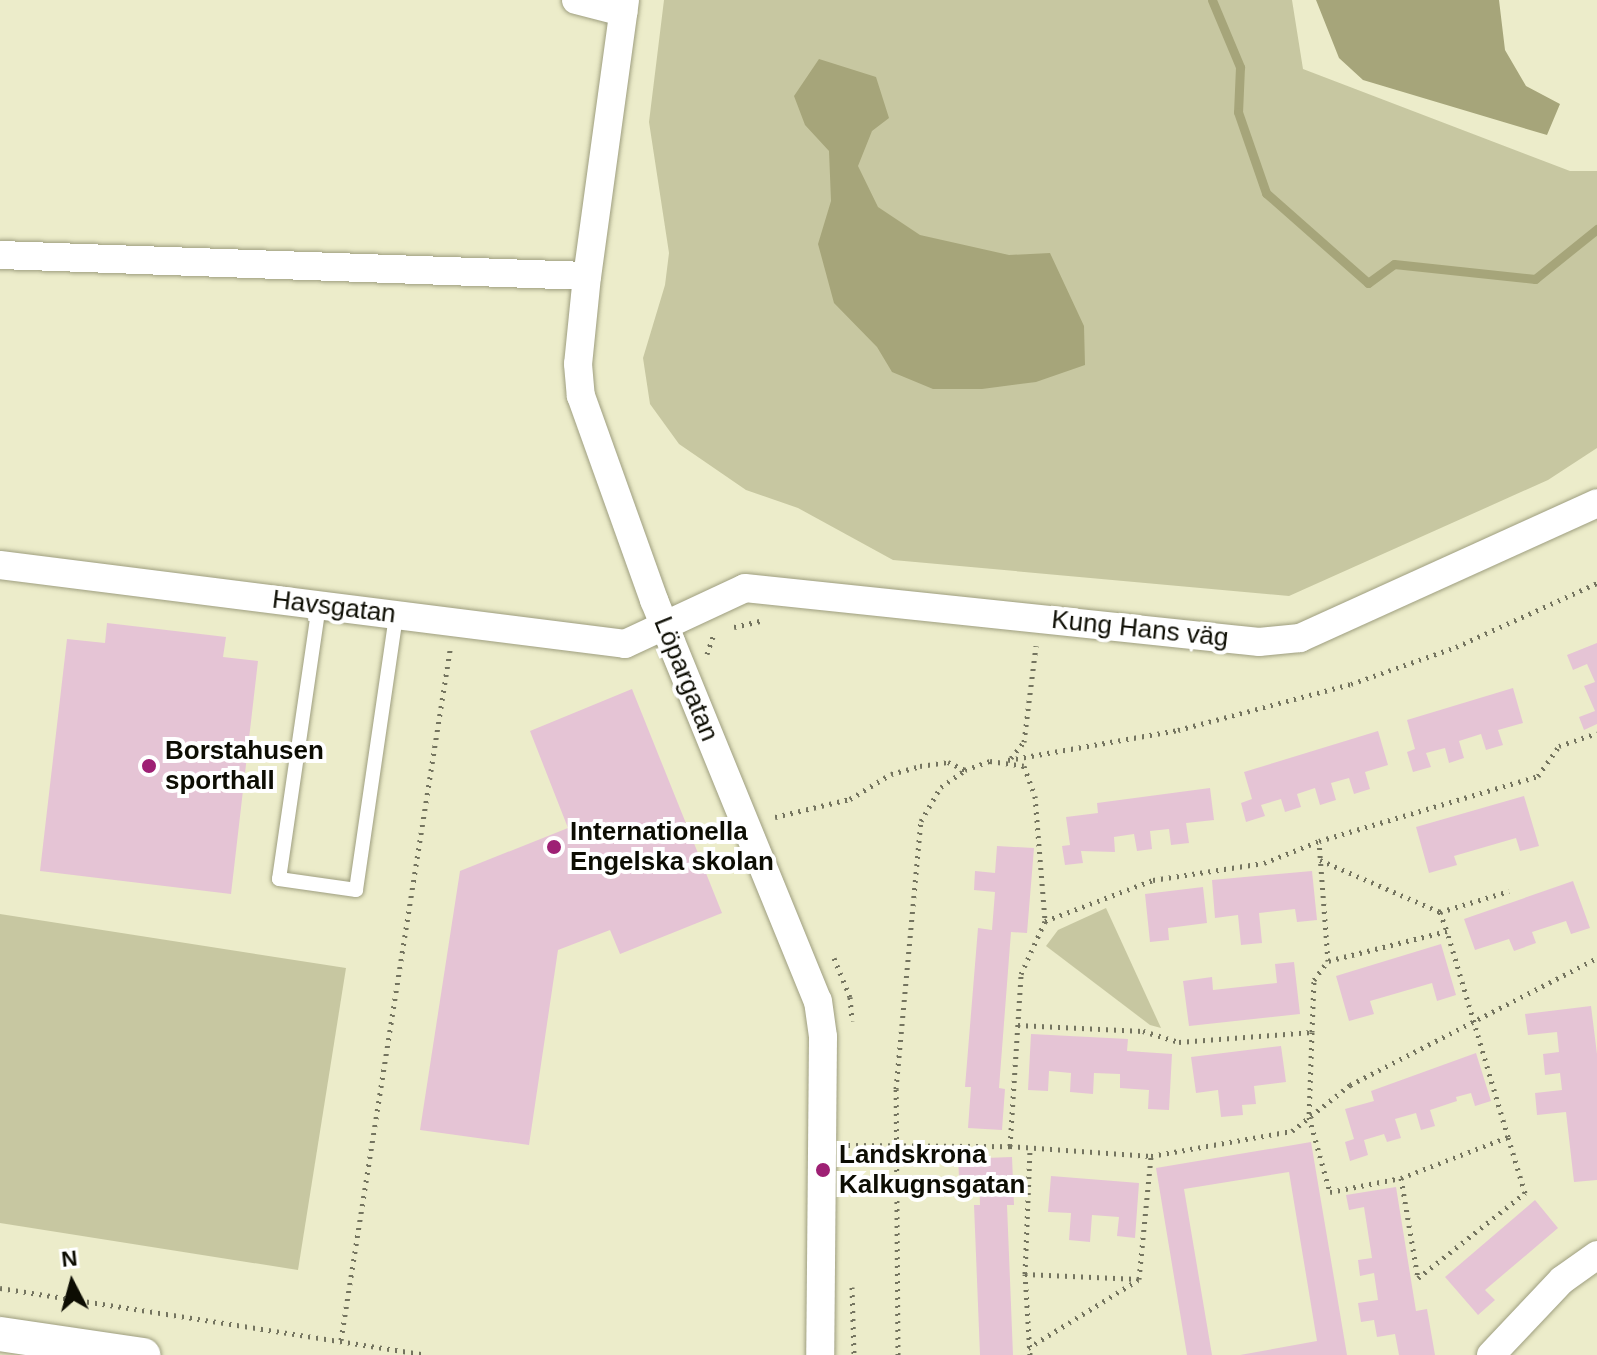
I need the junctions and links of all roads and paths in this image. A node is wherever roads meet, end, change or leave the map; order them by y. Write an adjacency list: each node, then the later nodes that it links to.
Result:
1 (576, 0): 2 (street)
2 (624, 6): 4 (street, Löpargatan)
3 (0, 255): 4 (street)
4 (587, 276): 11 (street, Löpargatan)
5 (1597, 503): 11 (street, Kung Hans väg)
6 (0, 565): 8 (street, Havsgatan)
7 (1597, 583): 14 (path)
8 (319, 605): 9 (street, Havsgatan); 9 (lane)
9 (396, 615): 10 (street, Havsgatan)
10 (454, 623): 11 (street, Havsgatan); 41 (path)
11 (665, 627): 46 (street, Löpargatan)
12 (1037, 637): 14 (path)
13 (1597, 733): 17 (path)
14 (1007, 760): 15 (path); 21 (path)
15 (965, 770): 16 (path); 31 (path)
16 (775, 817)
17 (1319, 841): 18 (path); 21 (path)
18 (1320, 860): 20 (path); 24 (path)
19 (1509, 891): 20 (path)
20 (1440, 912): 22 (path)
21 (1045, 921): 26 (path)
22 (1447, 931): 24 (path); 25 (path)
23 (1597, 958): 25 (path)
24 (1328, 961): 27 (path)
25 (1476, 1020): 28 (path); 29 (path)
26 (1018, 1025): 27 (path); 32 (path)
27 (1312, 1032): 28 (path)
28 (1309, 1117): 34 (path); 35 (path)
29 (1508, 1137): 35 (path); 35 (path)
30 (848, 1145): 31 (path)
31 (896, 1145): 32 (path); 47 (path)
32 (1010, 1146): 33 (path)
33 (1030, 1147): 34 (path); 37 (path)
34 (1151, 1156): 38 (path)
35 (1401, 1178)
36 (1597, 1255): 48 (street)
37 (1025, 1274): 38 (path); 43 (path)
38 (1139, 1279): 43 (path)
39 (0, 1288): 41 (path)
40 (0, 1334): 44 (street)
41 (341, 1340): 42 (path)
42 (394, 1352): 45 (path)
43 (1029, 1352)
44 (143, 1355)
45 (426, 1355)
46 (820, 1355)
47 (898, 1355)
48 (1491, 1355)

